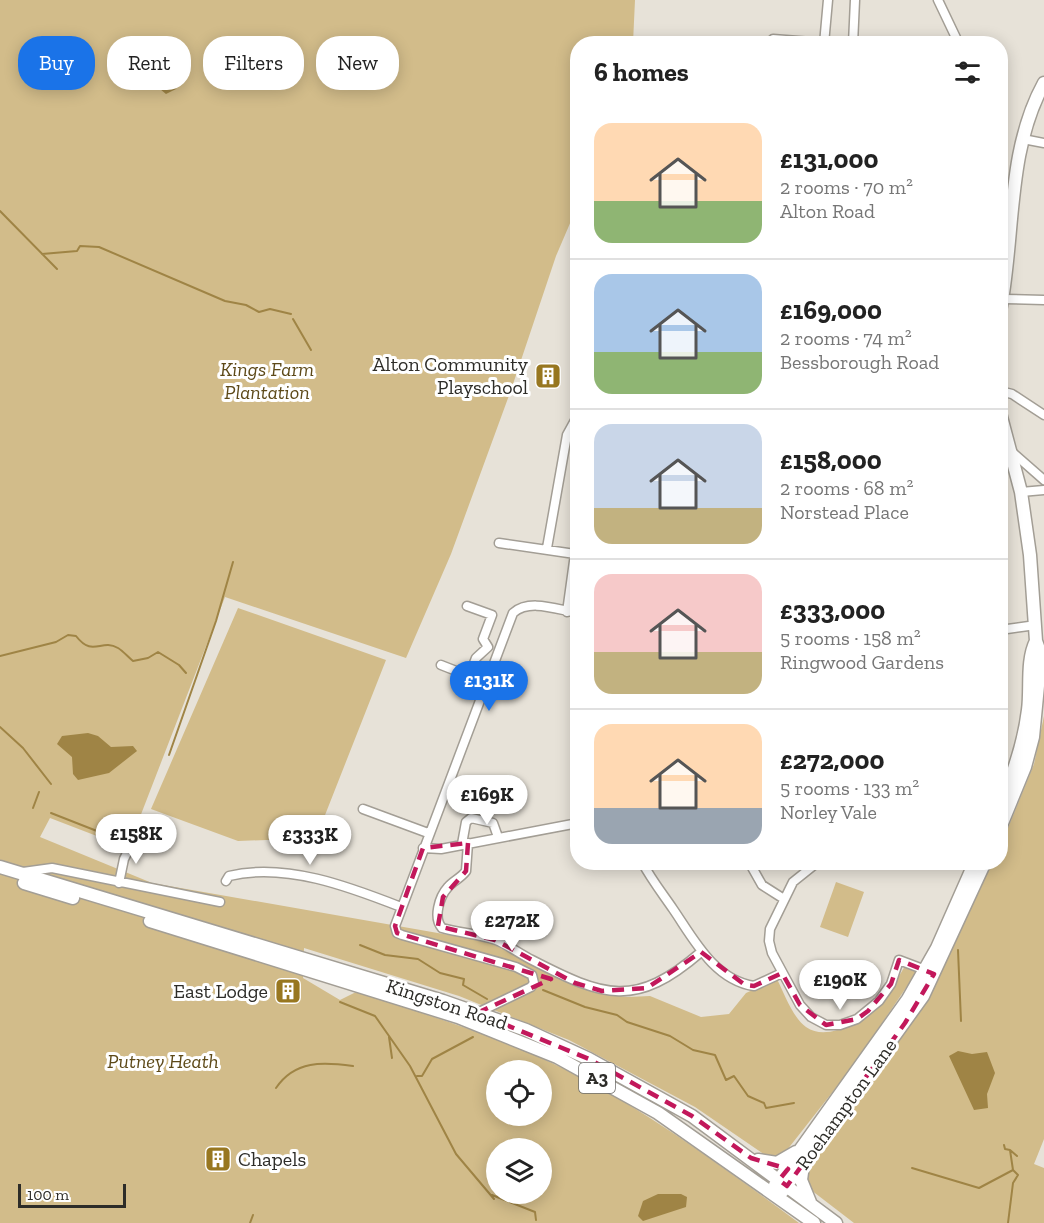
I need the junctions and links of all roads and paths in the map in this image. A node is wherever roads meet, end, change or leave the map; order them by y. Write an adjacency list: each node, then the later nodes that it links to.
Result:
1 (828, 0): 4 (street)
2 (855, 0): 5 (street)
3 (938, 0): 6 (street)
4 (825, 36)
5 (853, 36)
6 (955, 36)
7 (1044, 83): 8 (highway)
8 (1023, 139): 9 (street); 10 (highway)
9 (1044, 143)
10 (1008, 212)
11 (1044, 300): 12 (street)
12 (1008, 304)
13 (1008, 393): 14 (street)
14 (1044, 415)
15 (570, 430): 22 (street)
16 (1008, 439): 17 (highway)
17 (1012, 452): 18 (street); 20 (highway)
18 (1044, 480)
19 (1044, 490): 20 (street)
20 (1021, 492): 28 (highway)
21 (499, 543): 22 (street)
22 (547, 548): 23 (street)
23 (570, 553)
24 (570, 593): 26 (street)
25 (467, 606): 31 (street)
26 (567, 612): 27 (street); 32 (street)
27 (570, 613)
28 (1036, 624): 29 (street); 30 (highway)
29 (1008, 629)
30 (1040, 641): 34 (highway)
31 (488, 647): 32 (street); 33 (street)
32 (498, 651): 37 (street)
33 (441, 665)
34 (1009, 783)
35 (363, 809): 37 (street)
36 (570, 824): 38 (street)
37 (428, 833): 41 (street)
38 (498, 837): 40 (street); 40 (street)
39 (133, 841): 51 (street)
40 (465, 844): 41 (street); 55 (street)
41 (423, 848): 54 (street)
42 (0, 867): 49 (highway, Kingston Road / A3)
43 (647, 870): 55 (street)
44 (754, 870): 52 (street)
45 (807, 870): 52 (street)
46 (972, 870): 56 (highway, Roehampton Lane)
47 (981, 870): 56 (highway, Roehampton Lane)
48 (0, 876): 63 (highway, Kingston Road / A3)
49 (47, 876): 51 (street); 58 (highway, Kingston Road / A3)
50 (226, 881): 54 (street)
51 (119, 884): 53 (street)
52 (784, 899): 57 (street)
53 (220, 902)
54 (401, 907): 58 (street)
55 (701, 951): 57 (street)
56 (930, 972): 57 (street); 59 (highway, Roehampton Lane); 61 (highway, Roehampton Lane)
57 (782, 973)
58 (477, 1013): 60 (highway, Kingston Road / A3)
59 (804, 1146): 60 (highway); 62 (highway, Roehampton Lane)
60 (751, 1158): 62 (highway, Kingston Road / A3)
61 (804, 1161): 62 (highway, Roehampton Lane); 64 (highway)
62 (783, 1183): 63 (highway); 64 (highway, Kingston Road / A3)
63 (775, 1194): 65 (highway, Kingston Road / A3)
64 (812, 1205): 66 (highway, Kingston Road / A3)
65 (814, 1223)
66 (836, 1223)

